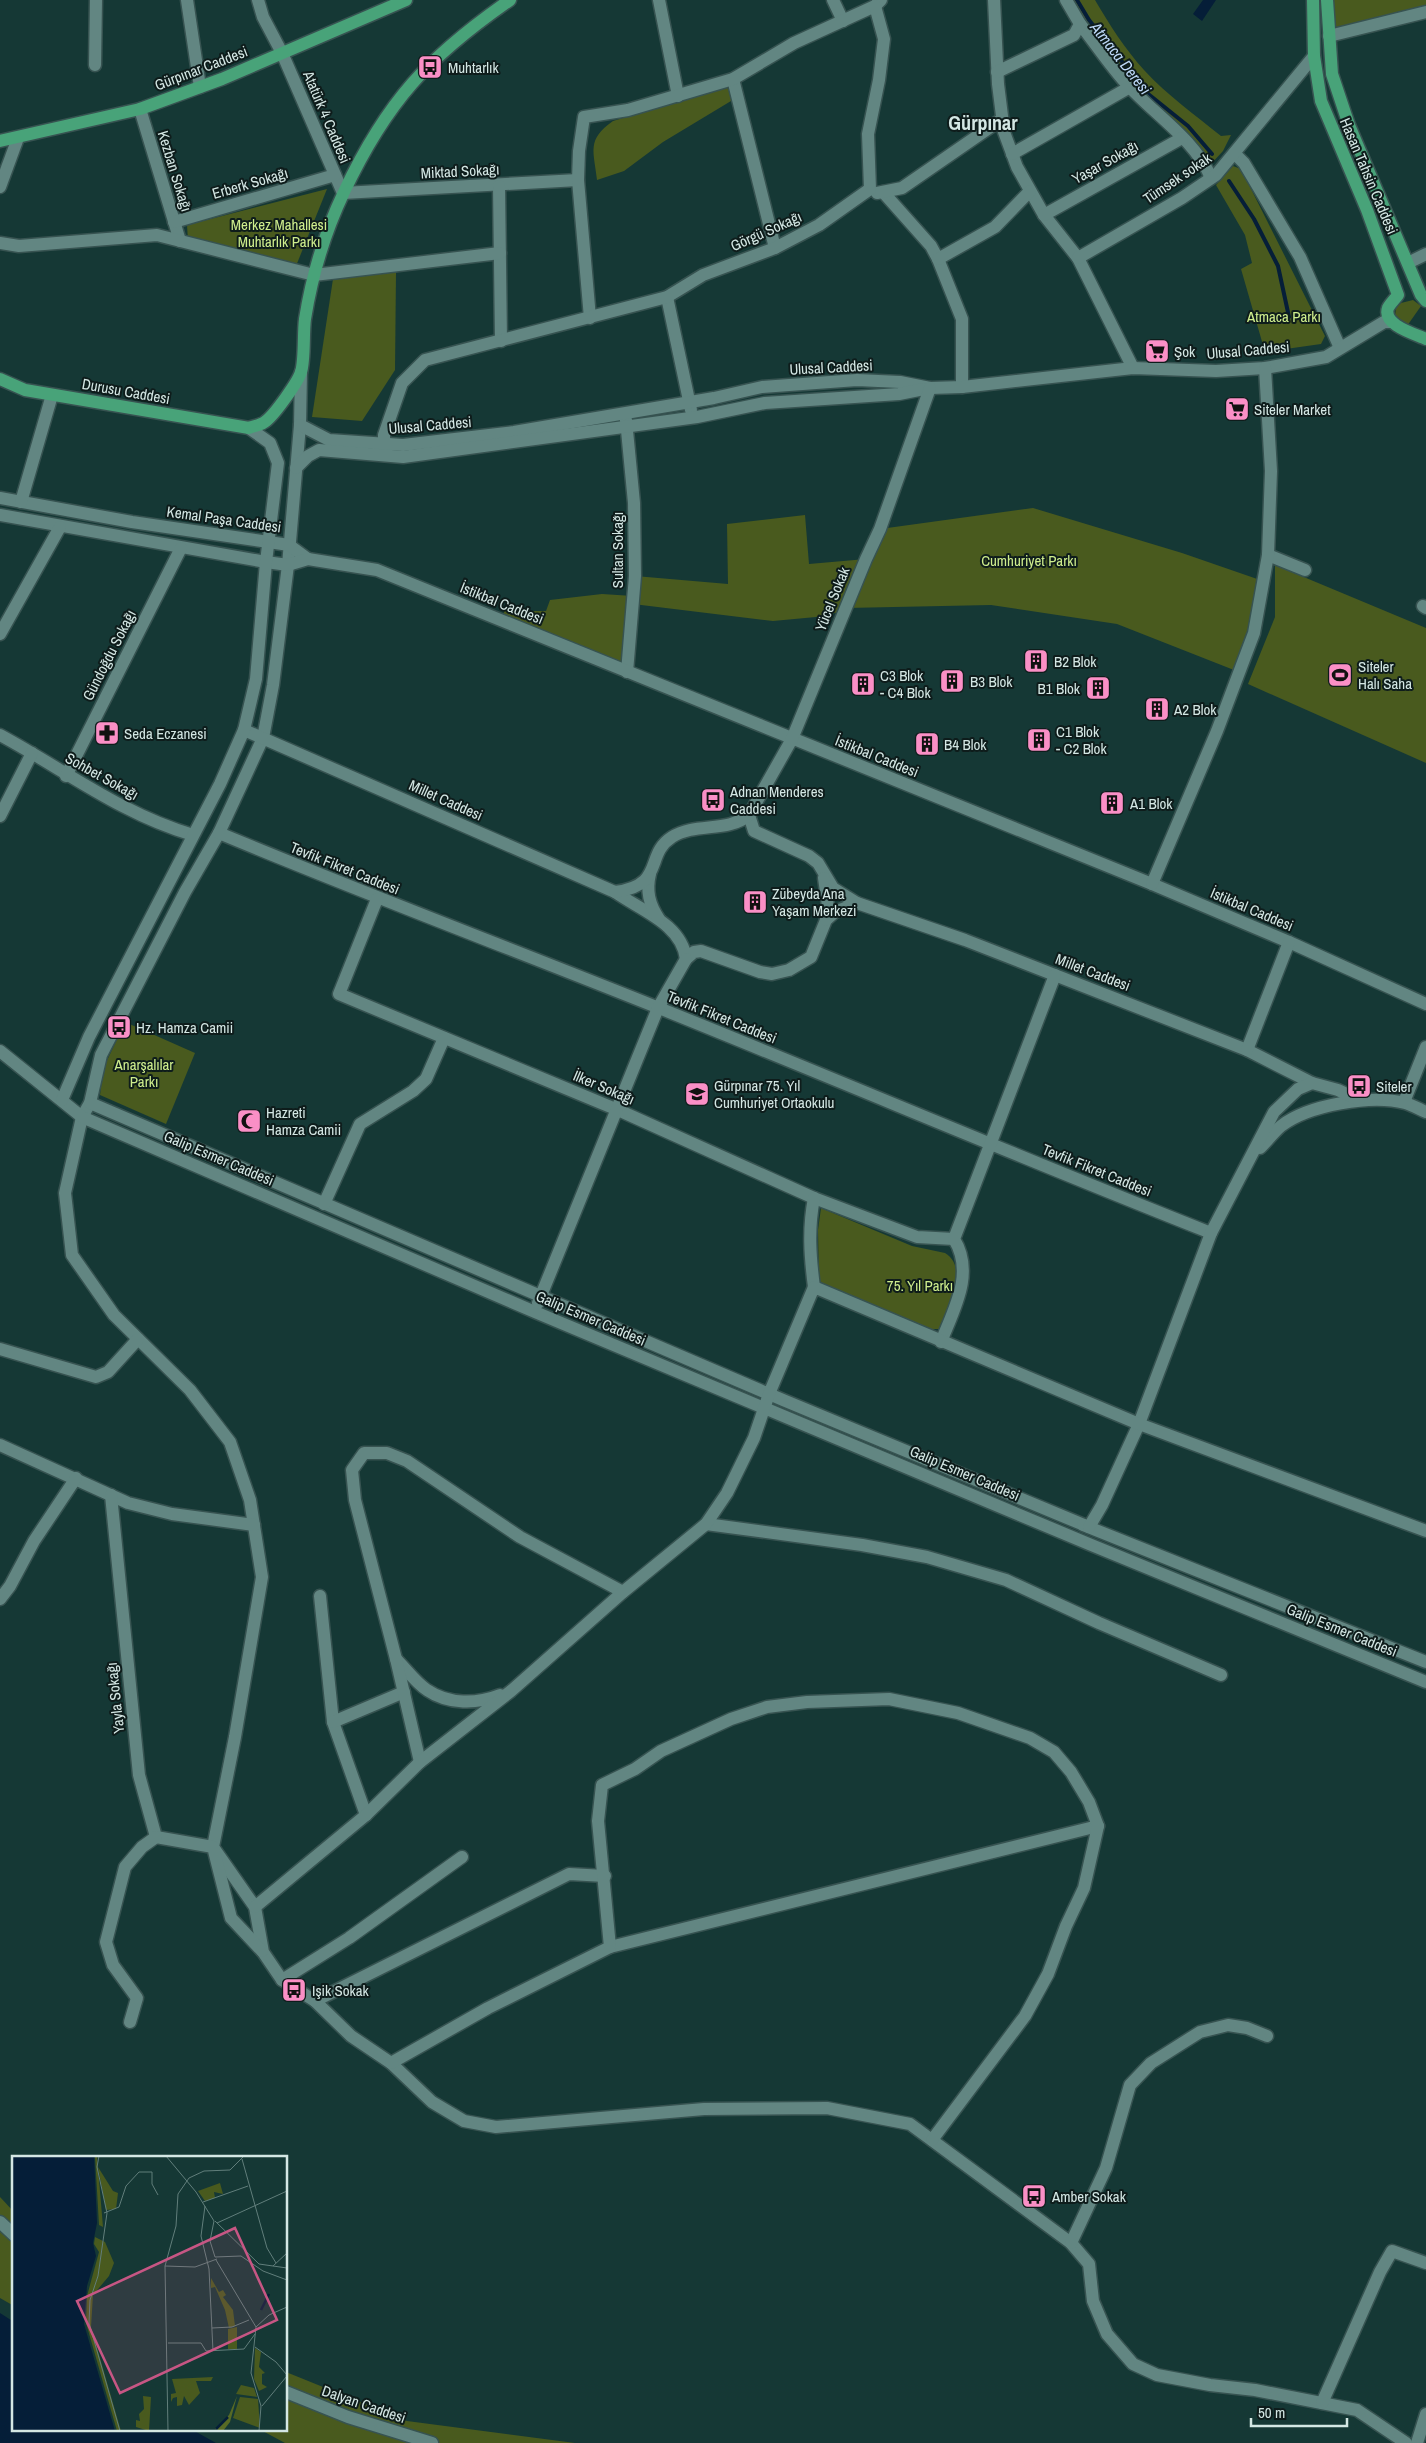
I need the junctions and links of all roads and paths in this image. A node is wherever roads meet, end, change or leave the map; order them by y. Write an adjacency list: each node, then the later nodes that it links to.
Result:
1 (96, 0): 19 (street)
2 (188, 0): 22 (street)
3 (258, 0): 17 (street, Atatürk 4 Caddesi)
4 (406, 0): 17 (main road, Gürpınar Caddesi)
5 (510, 0): 39 (main road)
6 (659, 0): 24 (street)
7 (833, 0): 14 (street)
8 (994, 0): 20 (street)
9 (1066, 0): 15 (street)
10 (1313, 0): 18 (main road, Hasan Tahsin Caddesi)
11 (1327, 0): 16 (main road, Hasan Tahsin Caddesi)
12 (878, 3): 14 (street); 40 (street)
13 (1426, 12): 16 (street)
14 (843, 21): 21 (street)
15 (1080, 24): 20 (street); 23 (street)
16 (1329, 36): 50 (main road, Hasan Tahsin Caddesi)
17 (282, 53): 22 (main road, Gürpınar Caddesi); 32 (street, Atatürk 4 Caddesi)
18 (1314, 56): 31 (street, Tümsek sokak); 52 (main road, Hasan Tahsin Caddesi)
19 (95, 65)
20 (997, 72): 26 (street)
21 (733, 79): 24 (street); 45 (street)
22 (200, 87): 25 (main road, Gürpınar Caddesi)
23 (1130, 88): 28 (street); 30 (street)
24 (678, 96): 34 (street)
25 (140, 109): 27 (main road, Gürpınar Caddesi); 42 (street, Kezban Sokağı)
26 (1002, 120): 30 (street); 38 (street)
27 (18, 138): 29 (main road, Gürpınar Caddesi); 36 (street)
28 (1182, 138): 33 (street); 41 (street, Yaşar Sokağı)
29 (0, 141)
30 (1012, 154): 37 (street)
31 (1235, 154): 33 (street, Tümsek sokak); 61 (street)
32 (335, 175): 39 (street, Atatürk 4 Caddesi); 42 (street, Erberk Sokağı)
33 (1211, 178): 48 (street, Tümsek sokak)
34 (578, 180): 35 (street, Miktad Sokağı); 56 (street)
35 (499, 186): 39 (street, Miktad Sokağı); 46 (street)
36 (0, 187)
37 (1030, 191): 41 (street); 49 (street)
38 (883, 192): 40 (street); 49 (street)
39 (343, 193): 51 (main road)
40 (860, 197): 45 (street, Görgü Sokağı)
41 (1044, 215): 48 (street)
42 (174, 222): 43 (street, Kezban Sokağı)
43 (180, 241): 44 (street); 51 (street)
44 (0, 243)
45 (775, 248): 53 (street, Görgü Sokağı)
46 (500, 253): 51 (street); 60 (street)
47 (1426, 254): 50 (street)
48 (1078, 258): 62 (street)
49 (938, 259): 66 (street)
50 (1408, 263): 54 (main road, Hasan Tahsin Caddesi)
51 (314, 275): 64 (main road)
52 (1398, 295): 54 (main road); 55 (main road)
53 (667, 297): 56 (street, Görgü Sokağı); 69 (street)
54 (1423, 298)
55 (1388, 308): 57 (main road); 58 (street)
56 (590, 318): 60 (street, Görgü Sokağı)
57 (1392, 322): 58 (street); 59 (main road)
58 (1363, 334): 61 (street, Ulusal Caddesi)
59 (1426, 339)
60 (497, 342): 74 (street, Görgü Sokağı)
61 (1340, 348): 63 (street, Ulusal Caddesi)
62 (1133, 368): 63 (street, Ulusal Caddesi); 66 (street, Ulusal Caddesi)
63 (1265, 368): 83 (street)
64 (301, 372): 72 (street); 73 (main road)
65 (0, 379): 68 (main road, Durusu Caddesi)
66 (962, 387): 67 (street, Ulusal Caddesi)
67 (930, 388): 69 (street, Ulusal Caddesi); 70 (street); 93 (street, Yücel Sokak)
68 (52, 395): 73 (main road, Durusu Caddesi); 77 (street)
69 (690, 402): 70 (street); 71 (street, Ulusal Caddesi)
70 (697, 418): 71 (street)
71 (626, 421): 74 (street); 89 (street, Sultan Sokağı)
72 (300, 425): 74 (street, Ulusal Caddesi); 75 (street)
73 (249, 428): 80 (street)
74 (384, 450): 75 (street)
75 (296, 468): 81 (street)
76 (0, 498): 77 (street, Kemal Paşa Caddesi)
77 (21, 502): 80 (street, Kemal Paşa Caddesi)
78 (0, 516): 79 (street)
79 (60, 528): 82 (street); 88 (street)
80 (268, 543): 81 (street, Kemal Paşa Caddesi); 85 (street)
81 (289, 545): 84 (street, Kemal Paşa Caddesi); 86 (street)
82 (181, 548): 85 (street); 95 (street, Gündoğdu Sokağı)
83 (1268, 555): 87 (street); 104 (street)
84 (308, 559): 86 (street); 89 (street, İstikbal Caddesi)
85 (266, 562): 86 (street); 90 (street)
86 (288, 565): 92 (street)
87 (1305, 570)
88 (0, 634)
89 (627, 672): 93 (street, İstikbal Caddesi)
90 (244, 730): 92 (street, Millet Caddesi); 101 (street)
91 (0, 735): 94 (street, Sohbet Sokağı)
92 (263, 738): 99 (street); 105 (street, Millet Caddesi)
93 (792, 740): 96 (street, Yücel Sokak); 104 (street, İstikbal Caddesi)
94 (32, 753): 95 (street, Sohbet Sokağı); 97 (street)
95 (66, 776): 101 (street, Sohbet Sokağı)
96 (749, 815): 98 (street); 100 (street)
97 (0, 816)
98 (730, 825): 100 (street); 102 (street)
99 (219, 833): 106 (street, Tevfik Fikret Caddesi); 125 (street)
100 (758, 834): 103 (street)
101 (193, 835): 122 (street)
102 (650, 874): 105 (street); 108 (street)
103 (824, 876): 107 (street, Millet Caddesi); 109 (street)
104 (1152, 884): 111 (street, İstikbal Caddesi)
105 (615, 892): 108 (street, Millet Caddesi)
106 (377, 899): 116 (street, Tevfik Fikret Caddesi); 117 (street, İlker Sokağı)
107 (857, 903): 109 (street); 114 (street, Millet Caddesi)
108 (660, 920): 110 (street)
109 (826, 920): 112 (street)
110 (678, 936): 112 (street); 113 (street)
111 (1289, 942): 115 (street, İstikbal Caddesi); 119 (street)
112 (701, 951): 113 (street)
113 (686, 959): 116 (street)
114 (1055, 975): 119 (street, Millet Caddesi); 129 (street)
115 (1426, 1004)
116 (658, 1008): 126 (street); 129 (street, Tevfik Fikret Caddesi)
117 (444, 1038): 126 (street, İlker Sokağı); 132 (street)
118 (1426, 1047): 124 (street)
119 (1247, 1050): 121 (street, Millet Caddesi)
120 (0, 1051): 122 (street, Galip Esmer Caddesi)
121 (1312, 1084): 123 (street, Millet Caddesi); 130 (street)
122 (62, 1100): 128 (street, Galip Esmer Caddesi)
123 (1359, 1100): 124 (street); 130 (street)
124 (1404, 1102): 127 (street)
125 (90, 1103): 128 (street); 132 (street)
126 (618, 1110): 131 (street, İlker Sokağı); 136 (street)
127 (1426, 1112)
128 (82, 1117): 137 (street, Galip Esmer Caddesi); 138 (street)
129 (990, 1145): 133 (street, Tevfik Fikret Caddesi); 134 (street)
130 (1246, 1166): 133 (street)
131 (814, 1198): 134 (street, İlker Sokağı); 135 (street)
132 (324, 1204): 136 (street)
133 (1211, 1233): 143 (street)
134 (954, 1240): 139 (street)
135 (814, 1287): 139 (street); 141 (street)
136 (540, 1296): 137 (street); 141 (street)
137 (536, 1312): 142 (street, Galip Esmer Caddesi)
138 (138, 1339): 140 (street); 148 (street)
139 (941, 1342): 143 (street)
140 (0, 1349)
141 (768, 1394): 142 (street); 149 (street)
142 (764, 1407): 147 (street); 151 (street, Galip Esmer Caddesi)
143 (1139, 1424): 149 (street); 150 (street)
144 (0, 1445): 145 (street)
145 (76, 1478): 146 (street); 154 (street)
146 (111, 1495): 148 (street); 165 (street, Yayla Sokağı)
147 (706, 1524): 152 (street); 157 (street)
148 (254, 1525): 166 (street)
149 (1089, 1527): 151 (street); 151 (street); 156 (street)
150 (1426, 1531)
151 (1083, 1541): 158 (street, Galip Esmer Caddesi)
152 (623, 1592): 155 (street); 159 (street)
153 (320, 1596): 161 (street)
154 (0, 1599)
155 (396, 1659): 159 (street); 160 (street)
156 (1426, 1661): 158 (street)
157 (1221, 1675)
158 (1422, 1680)
159 (511, 1691): 162 (street)
160 (404, 1692): 161 (street); 162 (street)
161 (333, 1722): 163 (street)
162 (420, 1762): 163 (street)
163 (366, 1815): 169 (street)
164 (1098, 1826): 168 (street); 170 (street); 177 (street)
165 (156, 1837): 166 (street); 174 (street)
166 (213, 1847): 169 (street); 171 (street)
167 (462, 1857): 172 (street)
168 (605, 1876): 170 (street); 173 (street)
169 (255, 1907): 171 (street)
170 (610, 1947): 176 (street)
171 (263, 1952): 172 (street)
172 (282, 1980): 173 (street)
173 (315, 2001): 176 (street)
174 (130, 2022)
175 (1267, 2036): 180 (street)
176 (391, 2062): 177 (street)
177 (932, 2140): 180 (street)
178 (0, 2222): 179 (street)
179 (12, 2233)
180 (1071, 2243): 183 (street)
181 (1426, 2263): 183 (street)
182 (288, 2393): 185 (street, Dalyan Caddesi)
183 (1322, 2403): 186 (street)
184 (1426, 2414): 187 (street)
185 (432, 2443)
186 (1406, 2443)
187 (1416, 2443)

